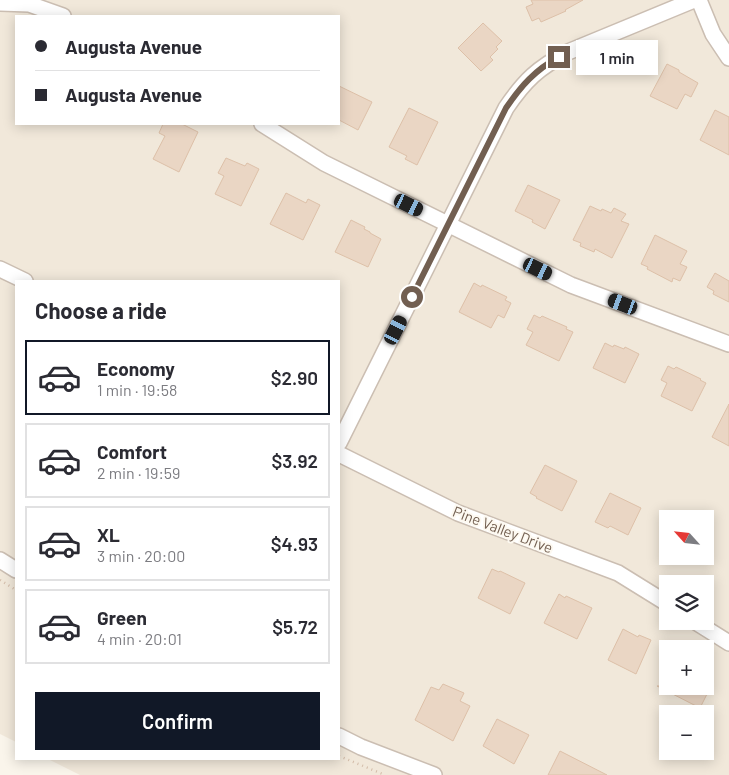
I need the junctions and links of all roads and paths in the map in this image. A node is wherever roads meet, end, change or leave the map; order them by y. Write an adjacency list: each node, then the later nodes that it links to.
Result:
1 (694, 0): 7 (street)
2 (699, 0): 5 (street)
3 (0, 3): 4 (street)
4 (60, 15)
5 (729, 58)
6 (264, 125): 7 (street)
7 (449, 225): 10 (street); 11 (street)
8 (0, 269): 9 (street)
9 (23, 280)
10 (729, 344)
11 (340, 441)
12 (340, 454): 17 (street, Pine Valley Drive)
13 (0, 560): 14 (street)
14 (15, 569)
15 (0, 580): 16 (path)
16 (15, 589)
17 (659, 598)
18 (708, 630): 19 (street)
19 (729, 643)
20 (340, 736): 23 (street)
21 (340, 756): 22 (path)
22 (385, 775)
23 (434, 775)

